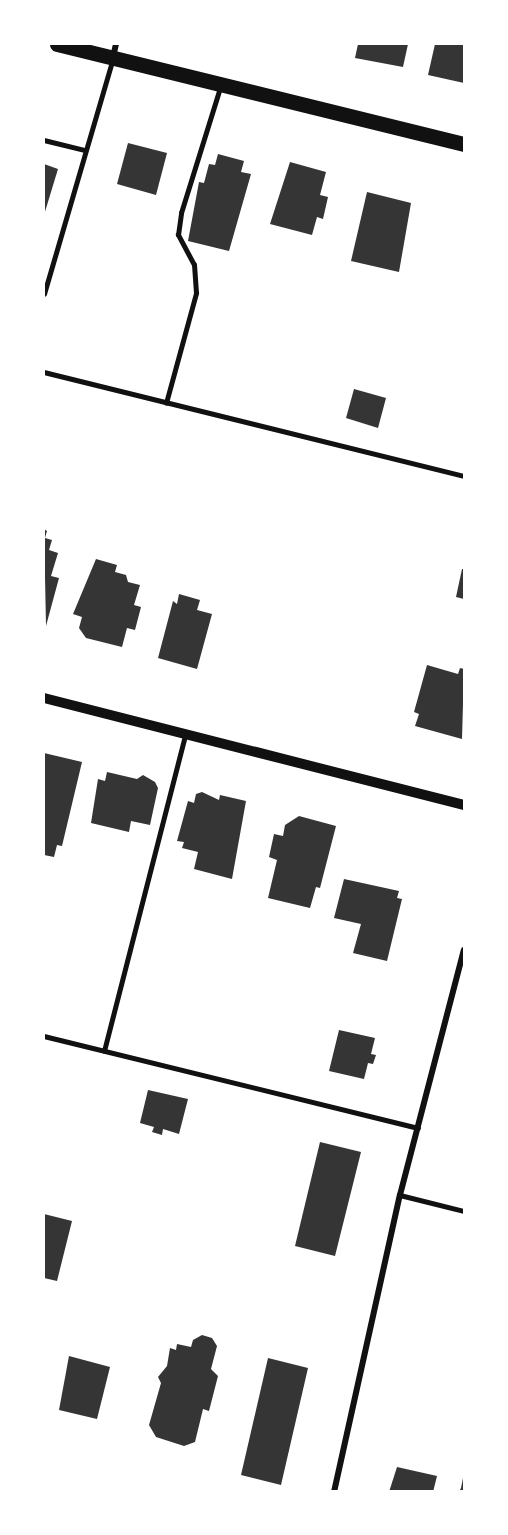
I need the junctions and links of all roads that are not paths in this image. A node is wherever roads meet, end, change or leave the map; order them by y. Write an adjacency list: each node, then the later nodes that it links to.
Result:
1 (57, 44): 2 (main road)
2 (114, 51): 3 (main road); 6 (lane)
3 (222, 85): 5 (main road); 9 (lane)
4 (44, 140): 6 (lane)
5 (465, 144)
6 (85, 150): 7 (lane)
7 (44, 294)
8 (44, 372): 9 (lane)
9 (165, 404): 10 (lane)
10 (465, 477)
11 (44, 698): 12 (street)
12 (185, 735): 13 (street); 16 (lane)
13 (465, 805)
14 (465, 950): 17 (street)
15 (44, 1036): 16 (lane)
16 (104, 1052): 17 (lane)
17 (418, 1128): 18 (street)
18 (400, 1196): 19 (lane); 20 (street)
19 (465, 1211)
20 (334, 1491)

